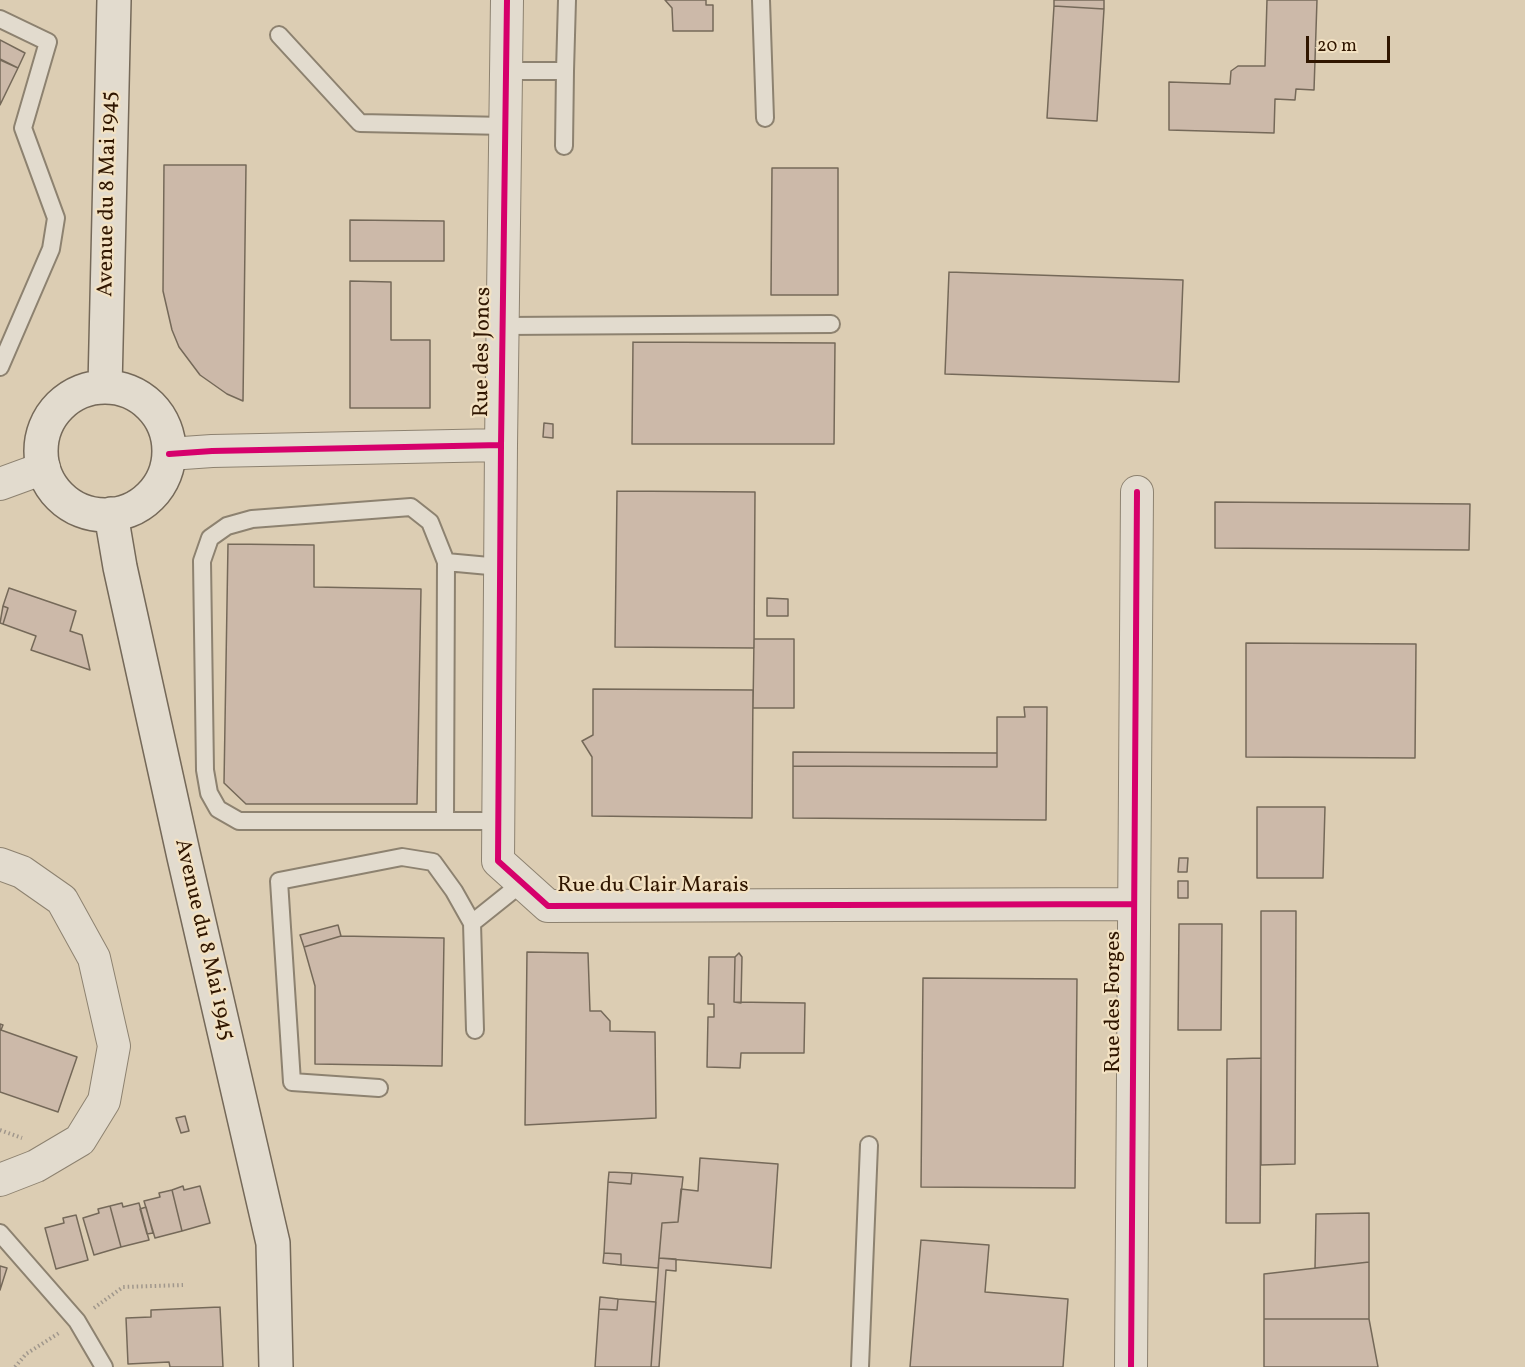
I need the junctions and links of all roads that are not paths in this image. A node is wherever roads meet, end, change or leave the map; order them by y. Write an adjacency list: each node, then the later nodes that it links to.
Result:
1 (114, 0): 15 (main road, Avenue du 8 Mai 1945)
2 (507, 0): 7 (street, Rue des Joncs)
3 (567, 0): 8 (lane)
4 (761, 0): 9 (lane)
5 (0, 19): 14 (lane)
6 (279, 35): 10 (lane)
7 (507, 71): 8 (lane); 10 (street, Rue des Joncs)
8 (565, 71): 11 (lane)
9 (765, 118)
10 (506, 126): 13 (street, Rue des Joncs)
11 (564, 146)
12 (831, 324): 13 (lane)
13 (503, 326): 16 (street, Rue des Joncs)
14 (0, 367)
15 (105, 387): 17 (main road); 18 (main road)
16 (501, 445): 17 (street, Rue des Joncs); 23 (street, Rue du Clair Marais)
17 (169, 454): 21 (main road)
18 (44, 468): 19 (street); 21 (main road)
19 (0, 484)
20 (1137, 492): 28 (street, Rue des Forges)
21 (111, 514): 36 (main road, Avenue du 8 Mai 1945)
22 (446, 562): 23 (lane); 24 (lane); 24 (lane)
23 (500, 567): 25 (street, Rue du Clair Marais)
24 (444, 820): 25 (lane)
25 (498, 821): 27 (street, Rue du Clair Marais)
26 (0, 864): 33 (street)
27 (522, 883): 28 (street, Rue du Clair Marais); 29 (lane)
28 (1133, 904): 38 (street, Rue des Forges)
29 (472, 923): 30 (lane); 31 (lane)
30 (475, 1030)
31 (379, 1088)
32 (869, 1145): 37 (lane)
33 (0, 1180)
34 (0, 1233): 35 (lane)
35 (104, 1367)
36 (276, 1367)
37 (860, 1367)
38 (1131, 1367)

